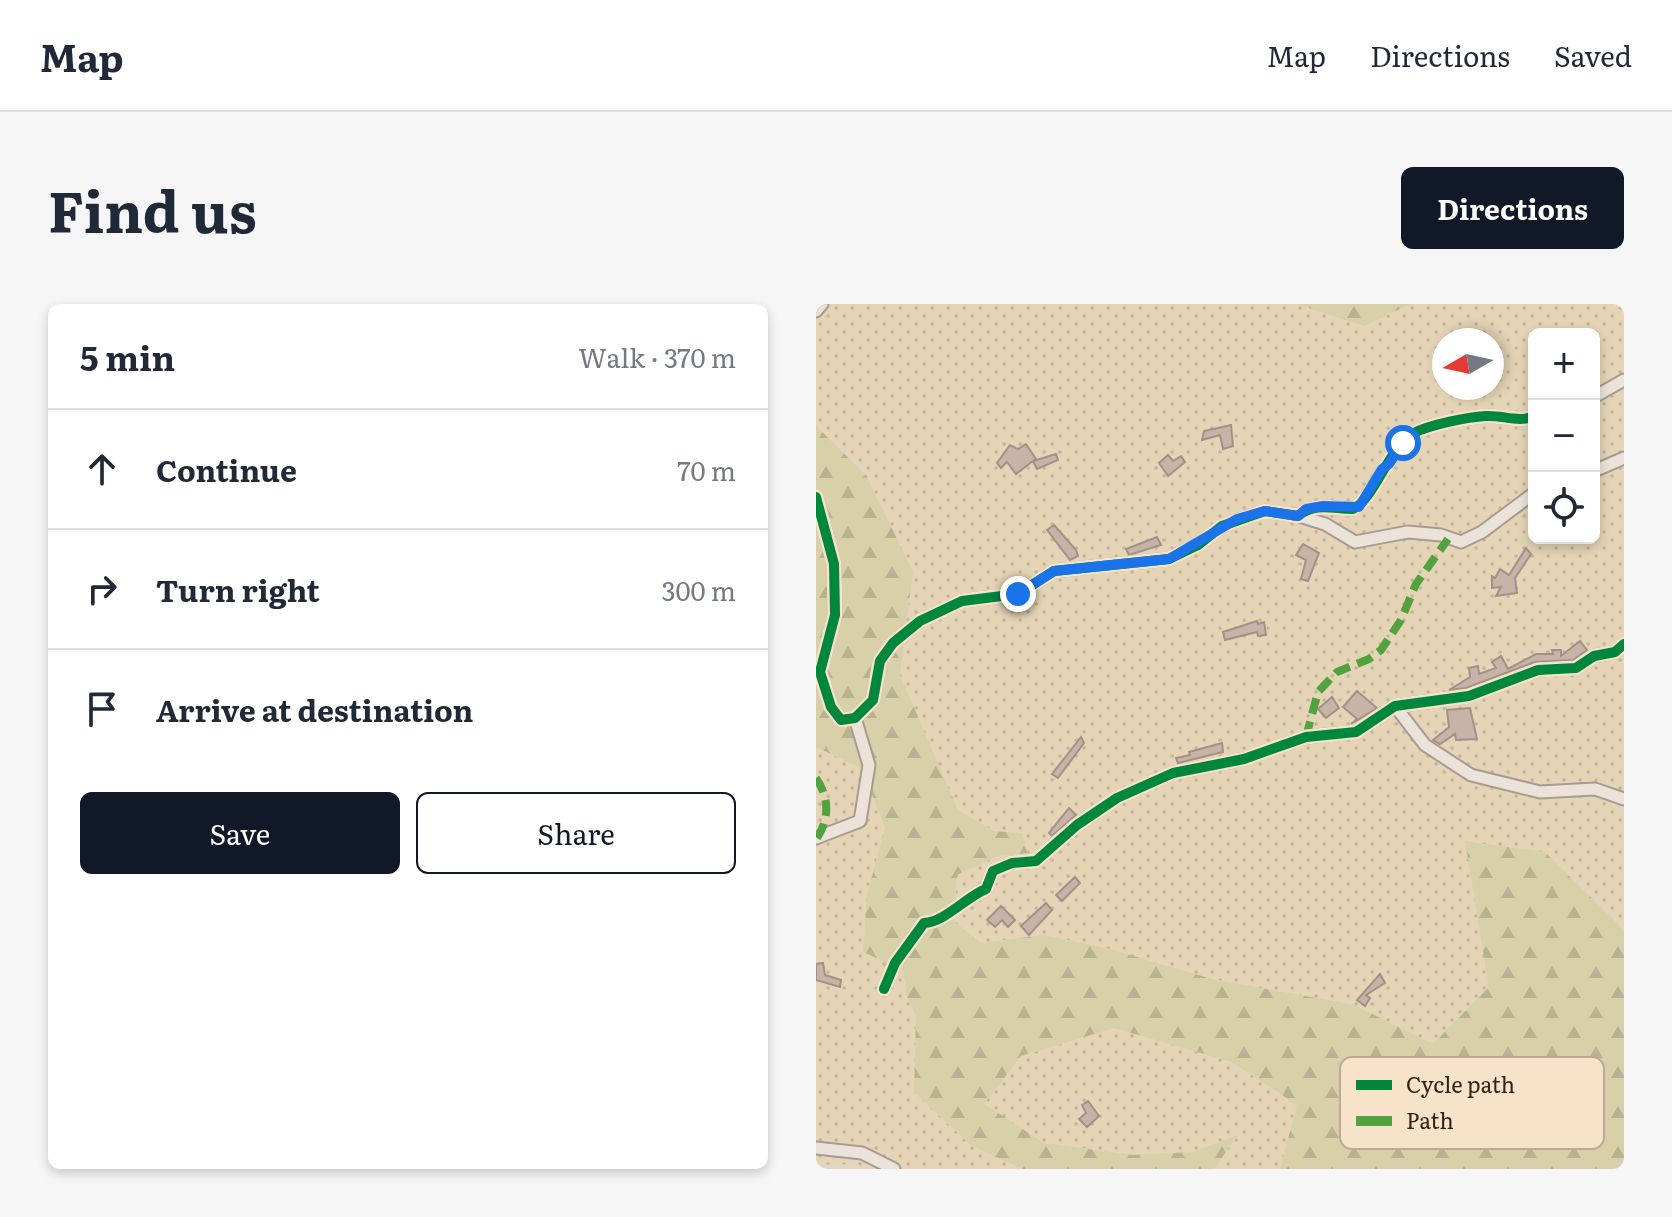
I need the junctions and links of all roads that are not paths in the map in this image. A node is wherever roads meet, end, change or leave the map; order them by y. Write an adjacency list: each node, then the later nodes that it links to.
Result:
1 (822, 304): 2 (street)
2 (816, 311)
3 (1624, 380): 4 (street)
4 (1600, 394)
5 (1528, 418): 10 (street)
6 (1624, 458): 7 (street)
7 (1600, 468)
8 (816, 497): 13 (street)
9 (1528, 498): 10 (street)
10 (1296, 515): 13 (street)
11 (1624, 644): 12 (street)
12 (1395, 706): 14 (street); 16 (street)
13 (855, 718): 15 (street)
14 (1624, 799)
15 (816, 838)
16 (884, 989)
17 (816, 1148): 18 (street)
18 (894, 1169)

